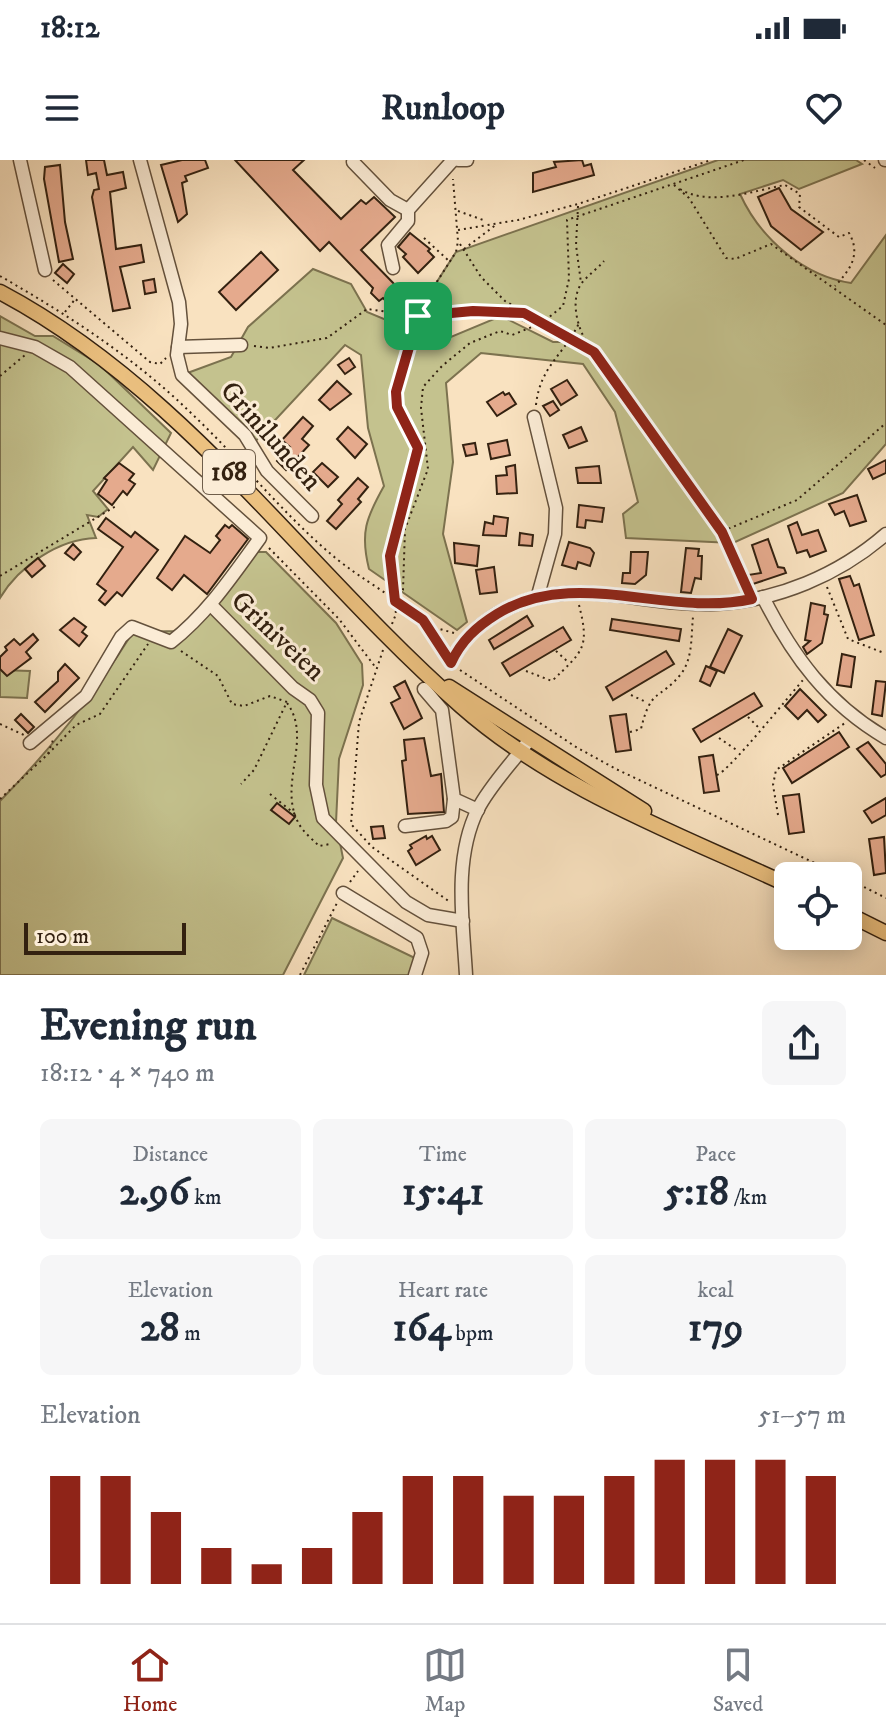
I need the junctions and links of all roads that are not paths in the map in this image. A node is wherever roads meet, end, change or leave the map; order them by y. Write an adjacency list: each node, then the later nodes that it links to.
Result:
1 (20, 160): 8 (street)
2 (140, 160): 12 (street, Grinilunden)
3 (467, 160): 5 (street)
4 (353, 162): 6 (street)
5 (453, 163): 6 (street)
6 (408, 210): 7 (street)
7 (393, 268)
8 (45, 270)
9 (0, 292): 20 (main road, 168)
10 (0, 338): 18 (street)
11 (241, 345): 12 (street)
12 (178, 347): 14 (street, Grinilunden)
13 (534, 417): 16 (street)
14 (312, 516)
15 (886, 534): 17 (street)
16 (538, 595): 17 (street); 19 (street)
17 (757, 598): 21 (street)
18 (211, 605): 22 (street, Griniveien); 29 (street, Griniveien)
19 (451, 663)
20 (430, 684): 23 (main road, 168); 24 (street)
21 (886, 738)
22 (30, 743)
23 (526, 745): 25 (street); 27 (main road, 168)
24 (454, 799): 25 (street); 26 (street)
25 (478, 810): 29 (street)
26 (405, 826)
27 (774, 878)
28 (343, 893): 32 (street)
29 (463, 921): 33 (street)
30 (862, 921): 31 (main road)
31 (886, 933)
32 (415, 975)
33 (466, 975)

